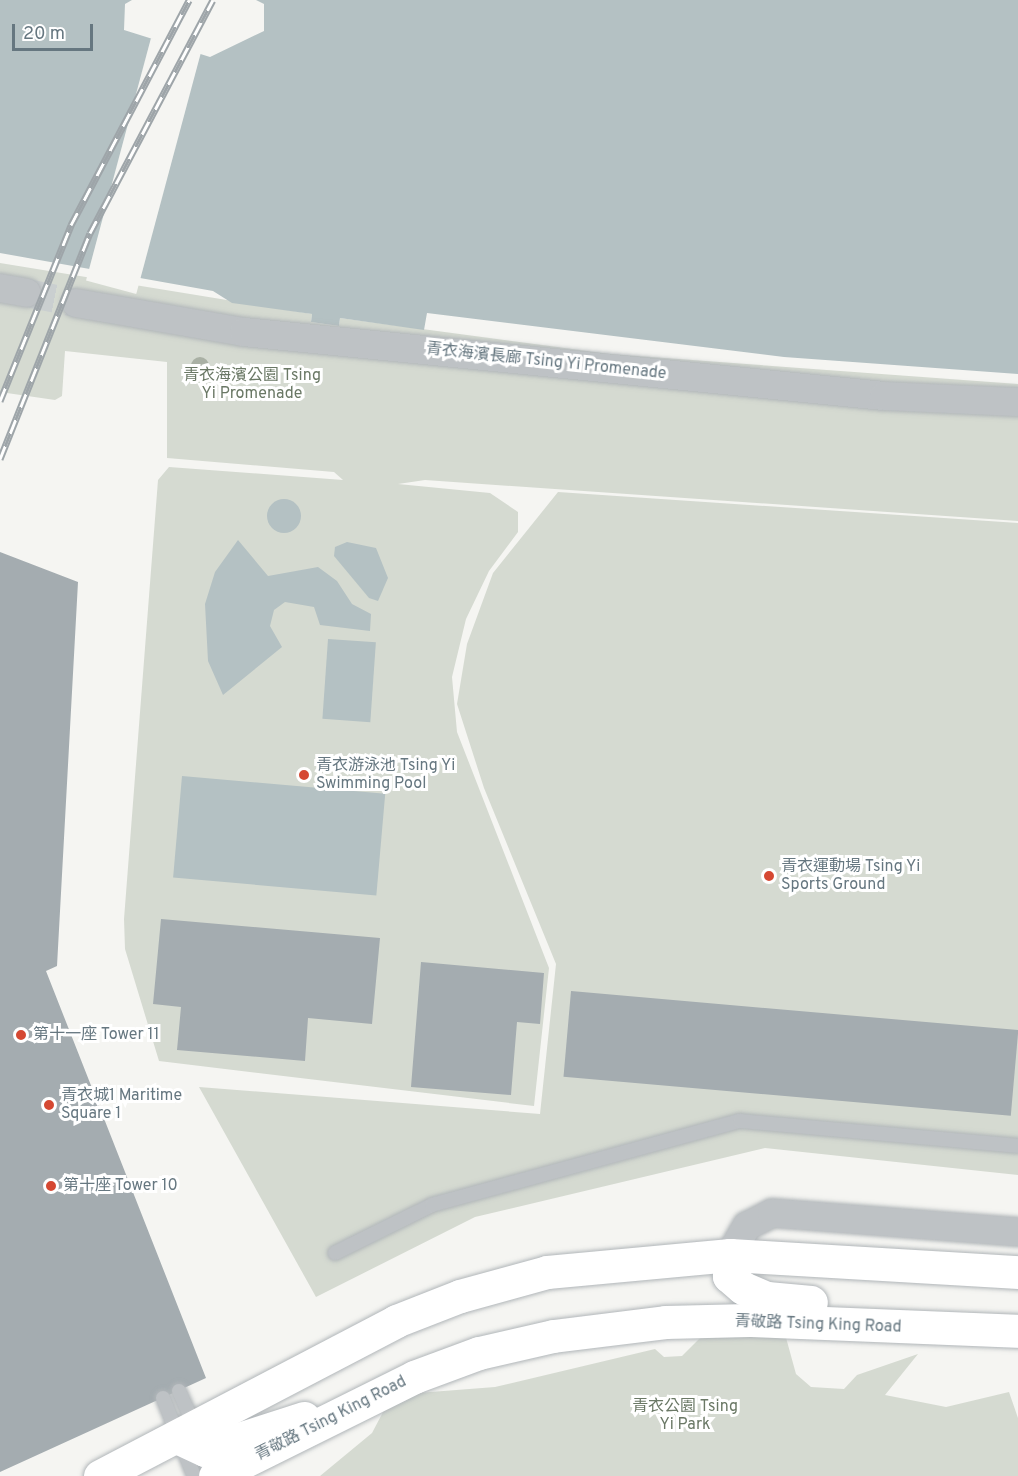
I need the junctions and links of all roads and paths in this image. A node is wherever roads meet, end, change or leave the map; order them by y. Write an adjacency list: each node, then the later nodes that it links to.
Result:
1 (75, 303): 2 (street, 青衣海濱長廊 Tsing Yi Promenade)
2 (1018, 402)
3 (1018, 1146): 5 (lane)
4 (1018, 1232): 6 (street)
5 (335, 1253)
6 (730, 1256): 7 (main road, 青敬路 Tsing King Road); 8 (main road); 12 (main road, 青敬路 Tsing King Road)
7 (1018, 1272)
8 (923, 1325): 9 (main road, 青敬路 Tsing King Road); 12 (main road, 青敬路 Tsing King Road)
9 (1018, 1331)
10 (179, 1391): 12 (lane)
11 (163, 1398): 12 (lane)
12 (201, 1457): 13 (main road, 青敬路 Tsing King Road)
13 (100, 1476)

